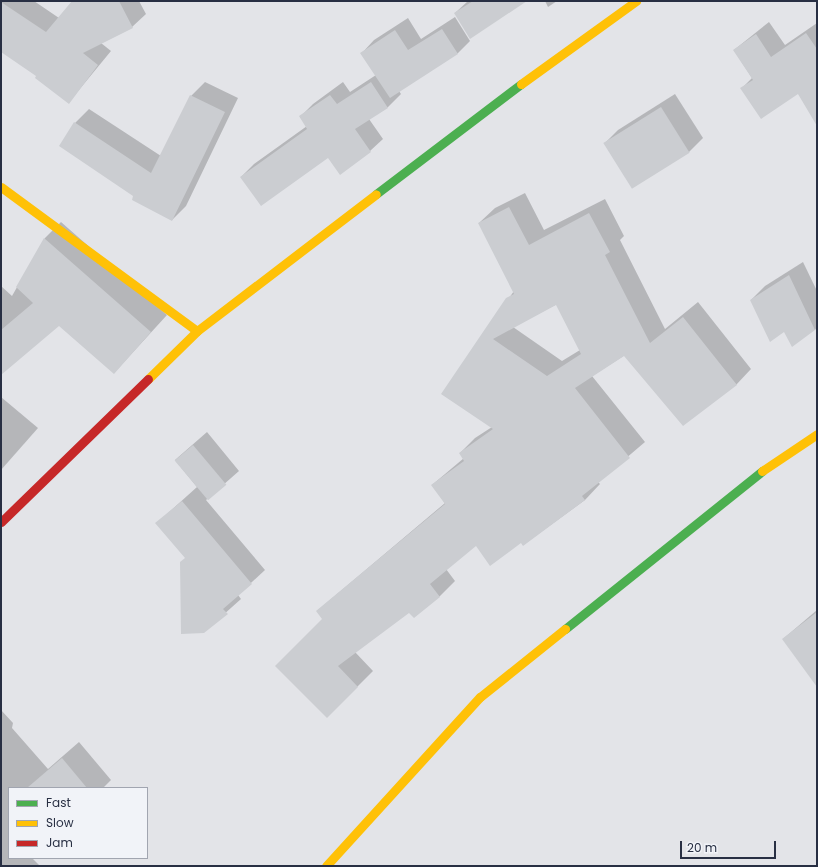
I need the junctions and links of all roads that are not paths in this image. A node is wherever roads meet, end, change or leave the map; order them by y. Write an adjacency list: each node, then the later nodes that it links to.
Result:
1 (636, 1): 3 (street)
2 (1, 187): 3 (street)
3 (197, 332): 5 (street)
4 (817, 434): 6 (street)
5 (1, 522)
6 (326, 866)

